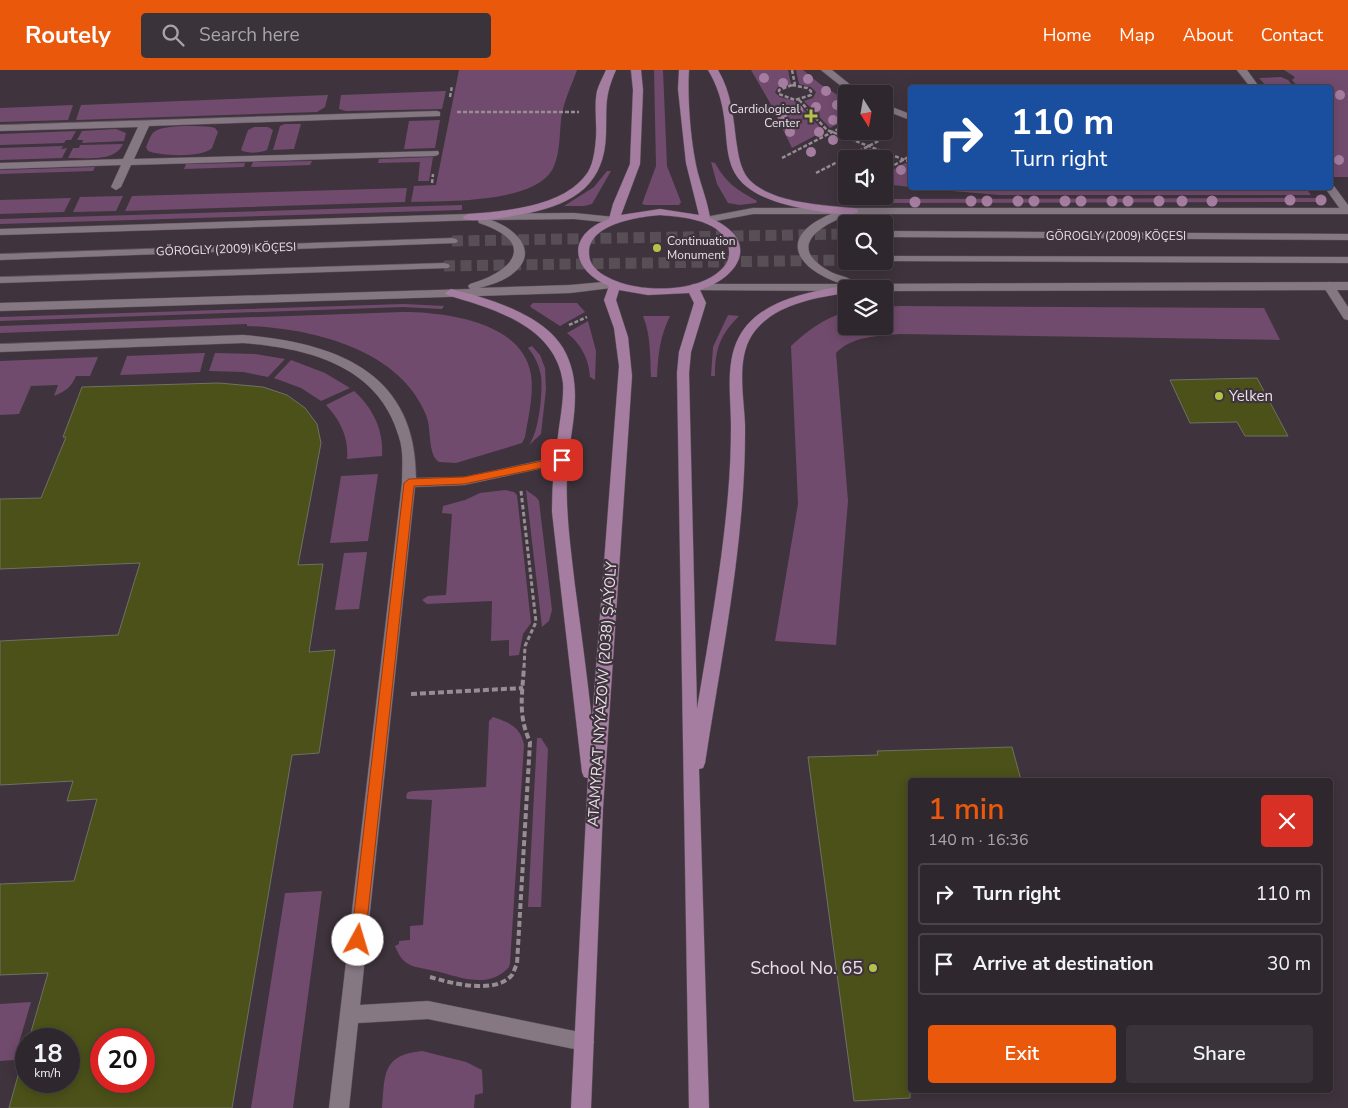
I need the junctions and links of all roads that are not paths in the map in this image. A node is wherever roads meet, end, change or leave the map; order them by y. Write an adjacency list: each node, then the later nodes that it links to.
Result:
1 (611, 70): 21 (main road)
2 (636, 70): 22 (main road)
3 (684, 70): 23 (main road)
4 (713, 70): 19 (main road)
5 (826, 70): 7 (main road)
6 (1242, 70): 8 (main road)
7 (845, 85)
8 (1254, 85)
9 (893, 110): 11 (main road)
10 (438, 114): 12 (main road)
11 (908, 116)
12 (145, 123): 13 (main road); 15 (main road)
13 (0, 128)
14 (434, 153): 15 (main road)
15 (127, 162): 16 (main road); 17 (main road)
16 (0, 166)
17 (116, 187)
18 (1331, 190): 20 (main road)
19 (852, 211): 20 (main road); 23 (main road); 33 (main road)
20 (1347, 211)
21 (468, 218): 22 (main road); 24 (main road); 41 (main road)
22 (614, 220): 23 (main road); 34 (main road)
23 (705, 220): 39 (main road)
24 (0, 232)
25 (893, 234): 26 (main road, GÖROGLY (2009) KÖÇESI)
26 (1348, 237)
27 (452, 241): 28 (main road, GÖROGLY (2009) KÖÇESI)
28 (0, 256)
29 (893, 259): 30 (main road, GÖROGLY (2009) KÖÇESI)
30 (1348, 260)
31 (444, 266): 32 (main road, GÖROGLY (2009) KÖÇESI)
32 (0, 280)
33 (838, 280)
34 (616, 285): 39 (main road); 41 (main road); 48 (main road, ATAMYRAT NYÝAZOW (2038) ŞAÝOLY)
35 (1329, 286): 36 (main road); 38 (main road); 43 (main road)
36 (1348, 286)
37 (838, 287): 39 (main road)
38 (893, 287)
39 (693, 288): 47 (main road)
40 (838, 292): 47 (main road)
41 (451, 293): 42 (main road); 45 (main road)
42 (0, 307)
43 (1348, 316)
44 (0, 348): 46 (main road)
45 (562, 460): 46 (main road); 48 (main road)
46 (409, 483): 49 (main road)
47 (691, 806): 53 (main road)
48 (594, 808): 50 (main road, ATAMYRAT NYÝAZOW (2038) ŞAÝOLY)
49 (349, 1015): 50 (main road); 51 (main road)
50 (584, 1042): 52 (main road, ATAMYRAT NYÝAZOW (2038) ŞAÝOLY)
51 (339, 1108)
52 (581, 1108)
53 (699, 1108)

